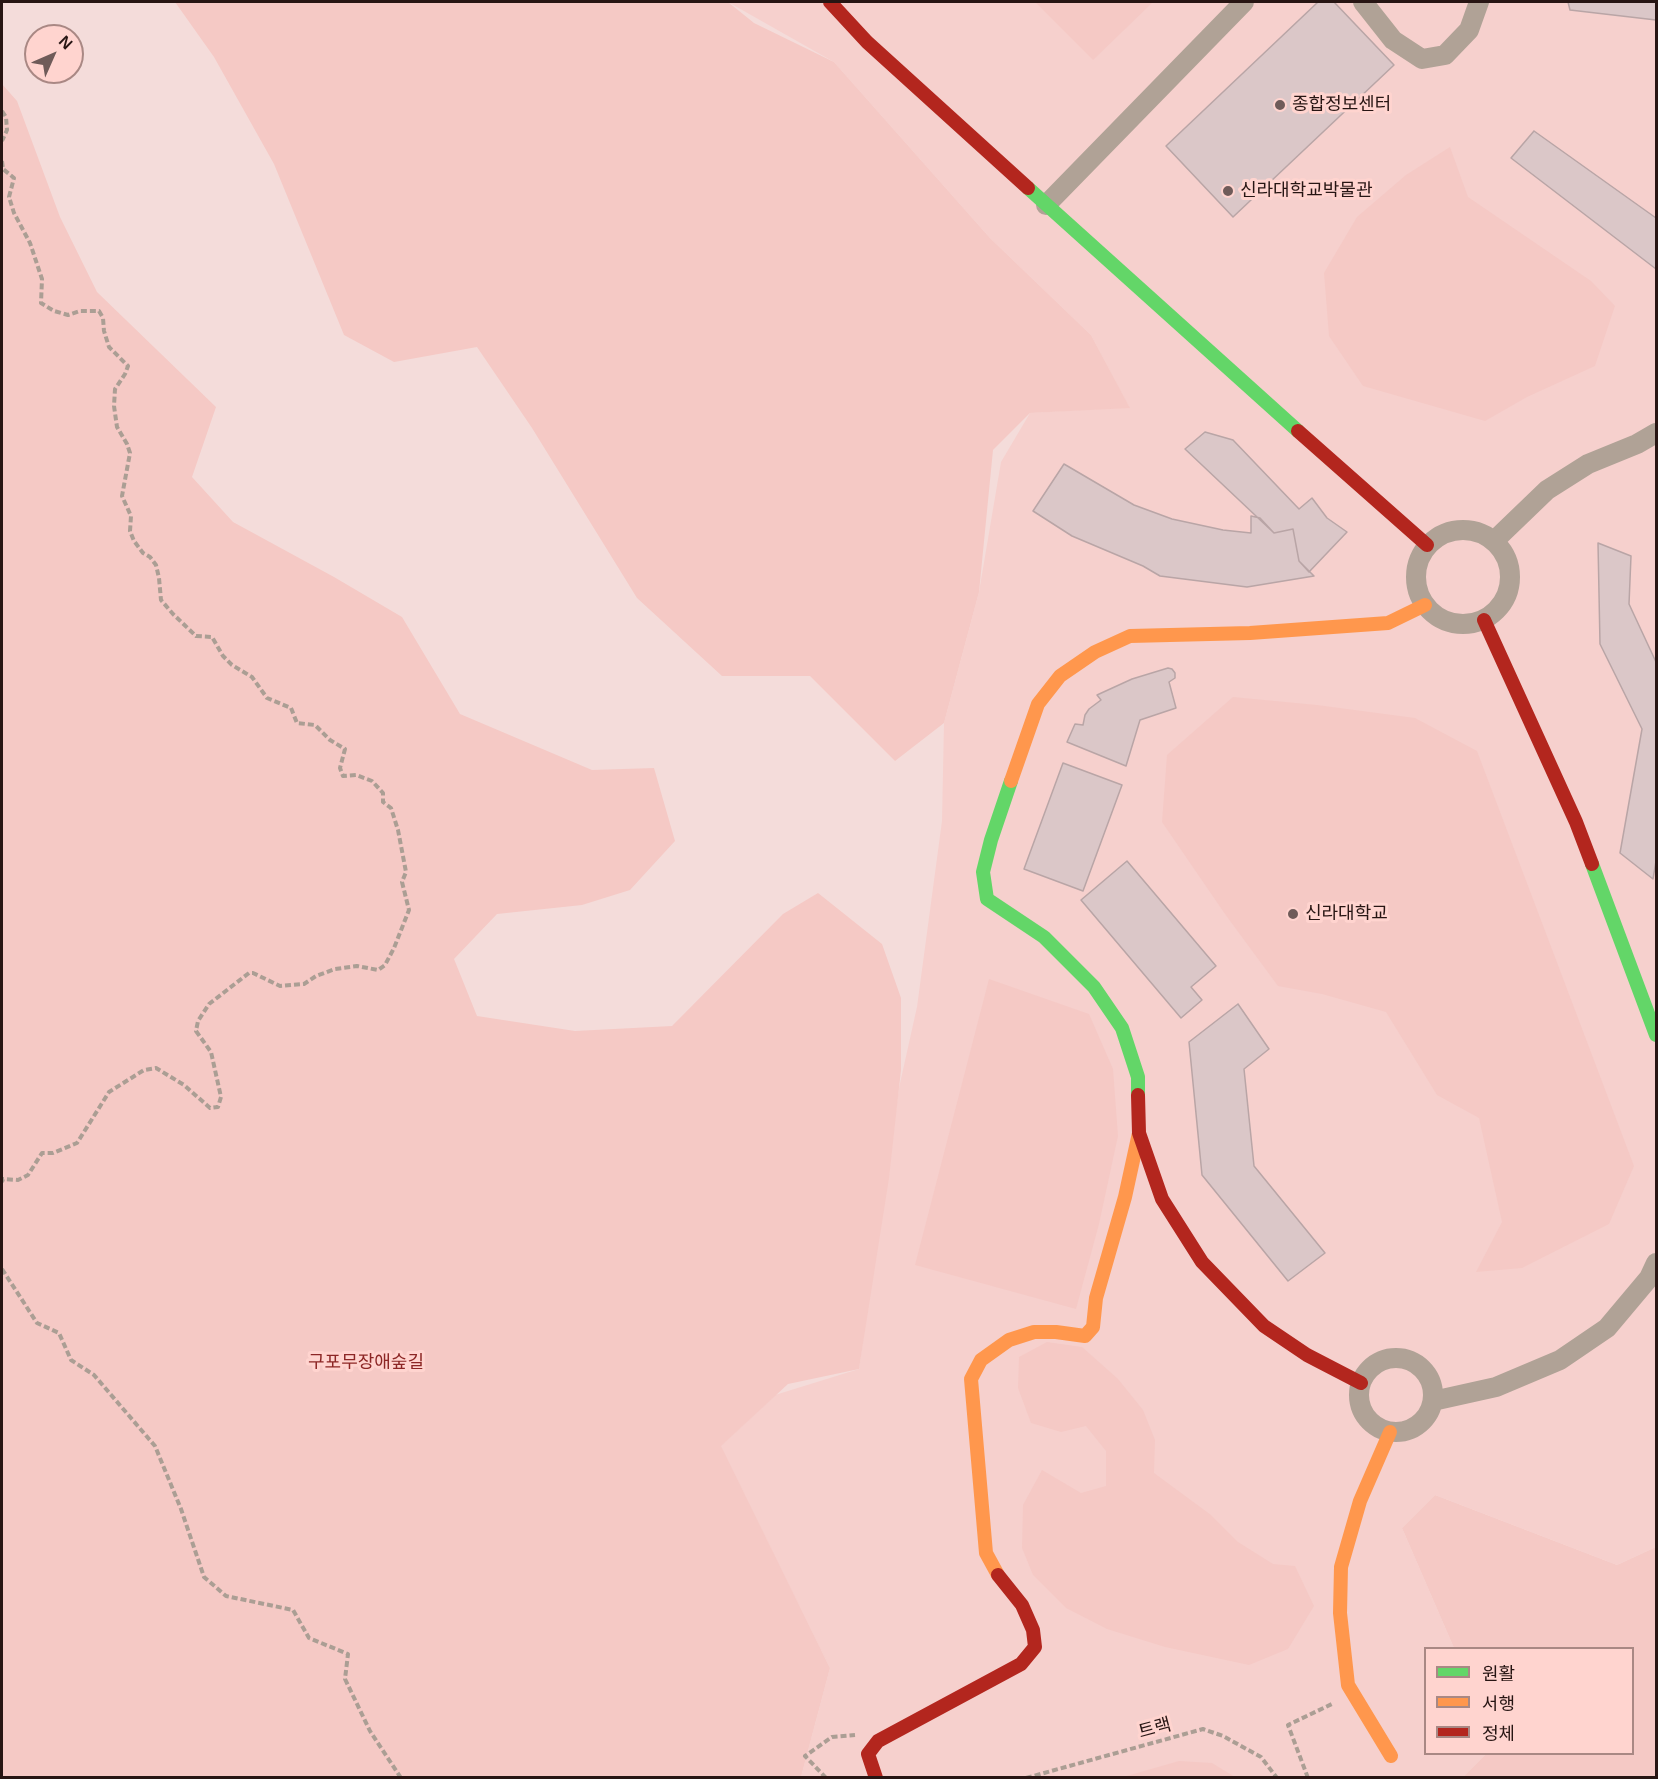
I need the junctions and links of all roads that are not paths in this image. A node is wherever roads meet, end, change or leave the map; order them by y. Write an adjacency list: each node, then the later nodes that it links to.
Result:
1 (830, 2): 5 (street)
2 (1244, 2): 5 (street)
3 (1363, 2): 4 (street)
4 (1479, 2)
5 (1046, 205): 8 (street)
6 (1656, 433): 7 (street)
7 (1494, 541): 8 (street); 10 (street)
8 (1427, 545): 9 (street)
9 (1425, 605): 10 (street); 12 (street)
10 (1484, 620): 11 (street)
11 (1656, 1035)
12 (1139, 1134): 14 (street); 18 (street)
13 (1656, 1263): 15 (street)
14 (1361, 1383): 15 (street); 16 (street)
15 (1433, 1401): 16 (street)
16 (1390, 1432): 17 (street)
17 (1390, 1756)
18 (876, 1778)

